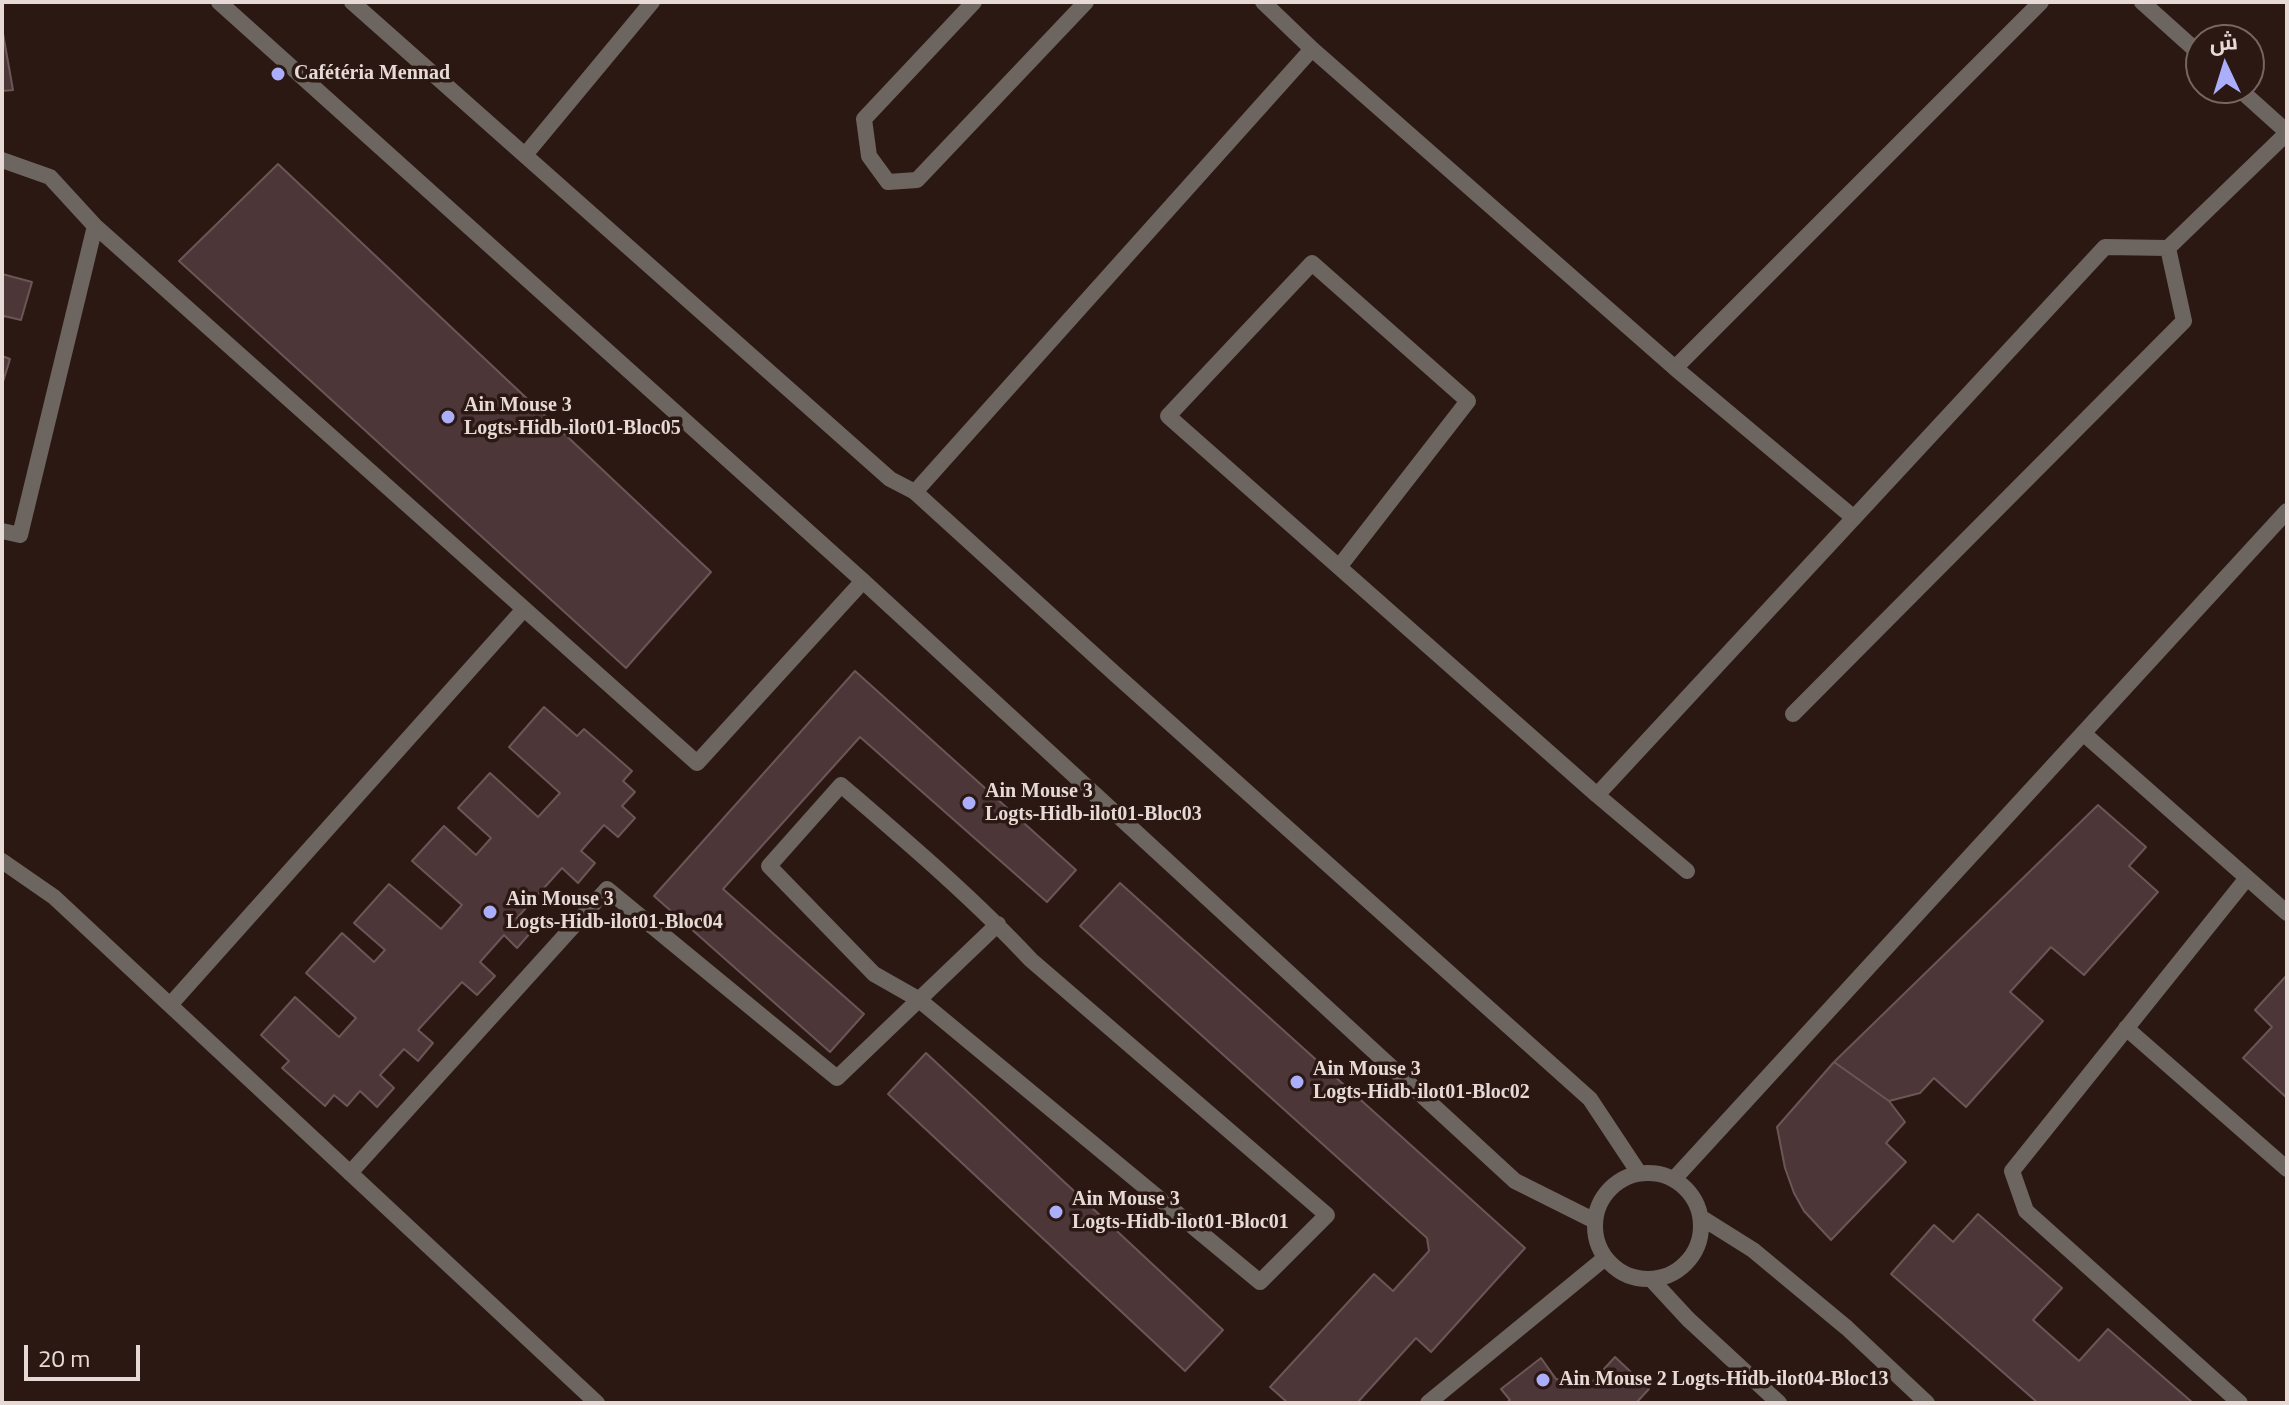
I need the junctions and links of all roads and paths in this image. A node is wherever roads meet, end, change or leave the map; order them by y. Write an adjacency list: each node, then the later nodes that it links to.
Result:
1 (219, 2): 23 (street)
2 (352, 2): 13 (street)
3 (652, 2): 13 (street)
4 (974, 2): 5 (street)
5 (1086, 2)
6 (1263, 2): 10 (street)
7 (2041, 2): 17 (street)
8 (2142, 2): 9 (street)
9 (2185, 41)
10 (1312, 49): 17 (street); 18 (street)
11 (2256, 104): 12 (street)
12 (2287, 132): 16 (street)
13 (525, 155): 18 (street)
14 (2, 160): 15 (street)
15 (95, 226): 21 (street); 24 (street)
16 (2168, 248): 20 (street); 25 (street)
17 (1675, 368): 20 (street)
18 (915, 492): 38 (street)
19 (2287, 511): 26 (street)
20 (1854, 518): 27 (street)
21 (2, 531)
22 (1339, 567): 22 (street); 27 (street)
23 (863, 581): 24 (street); 41 (street)
24 (524, 609): 34 (street)
25 (1793, 714)
26 (2083, 733): 30 (street); 39 (street)
27 (1597, 795): 29 (street)
28 (2, 861): 34 (street)
29 (1687, 871)
30 (2247, 878): 31 (street); 35 (street)
31 (2287, 913)
32 (998, 924): 33 (street); 33 (street); 33 (street)
33 (918, 999): 37 (street)
34 (170, 1005): 37 (street)
35 (2126, 1028): 36 (street); 48 (street)
36 (2287, 1169)
37 (350, 1173): 44 (street)
38 (1639, 1173): 39 (street); 41 (street)
39 (1674, 1179): 40 (street)
40 (1702, 1218): 43 (street); 47 (street)
41 (1595, 1221): 42 (street)
42 (1605, 1258): 43 (street); 45 (street)
43 (1651, 1279): 46 (street)
44 (597, 1403)
45 (1428, 1403)
46 (1779, 1403)
47 (1927, 1403)
48 (2240, 1403)

